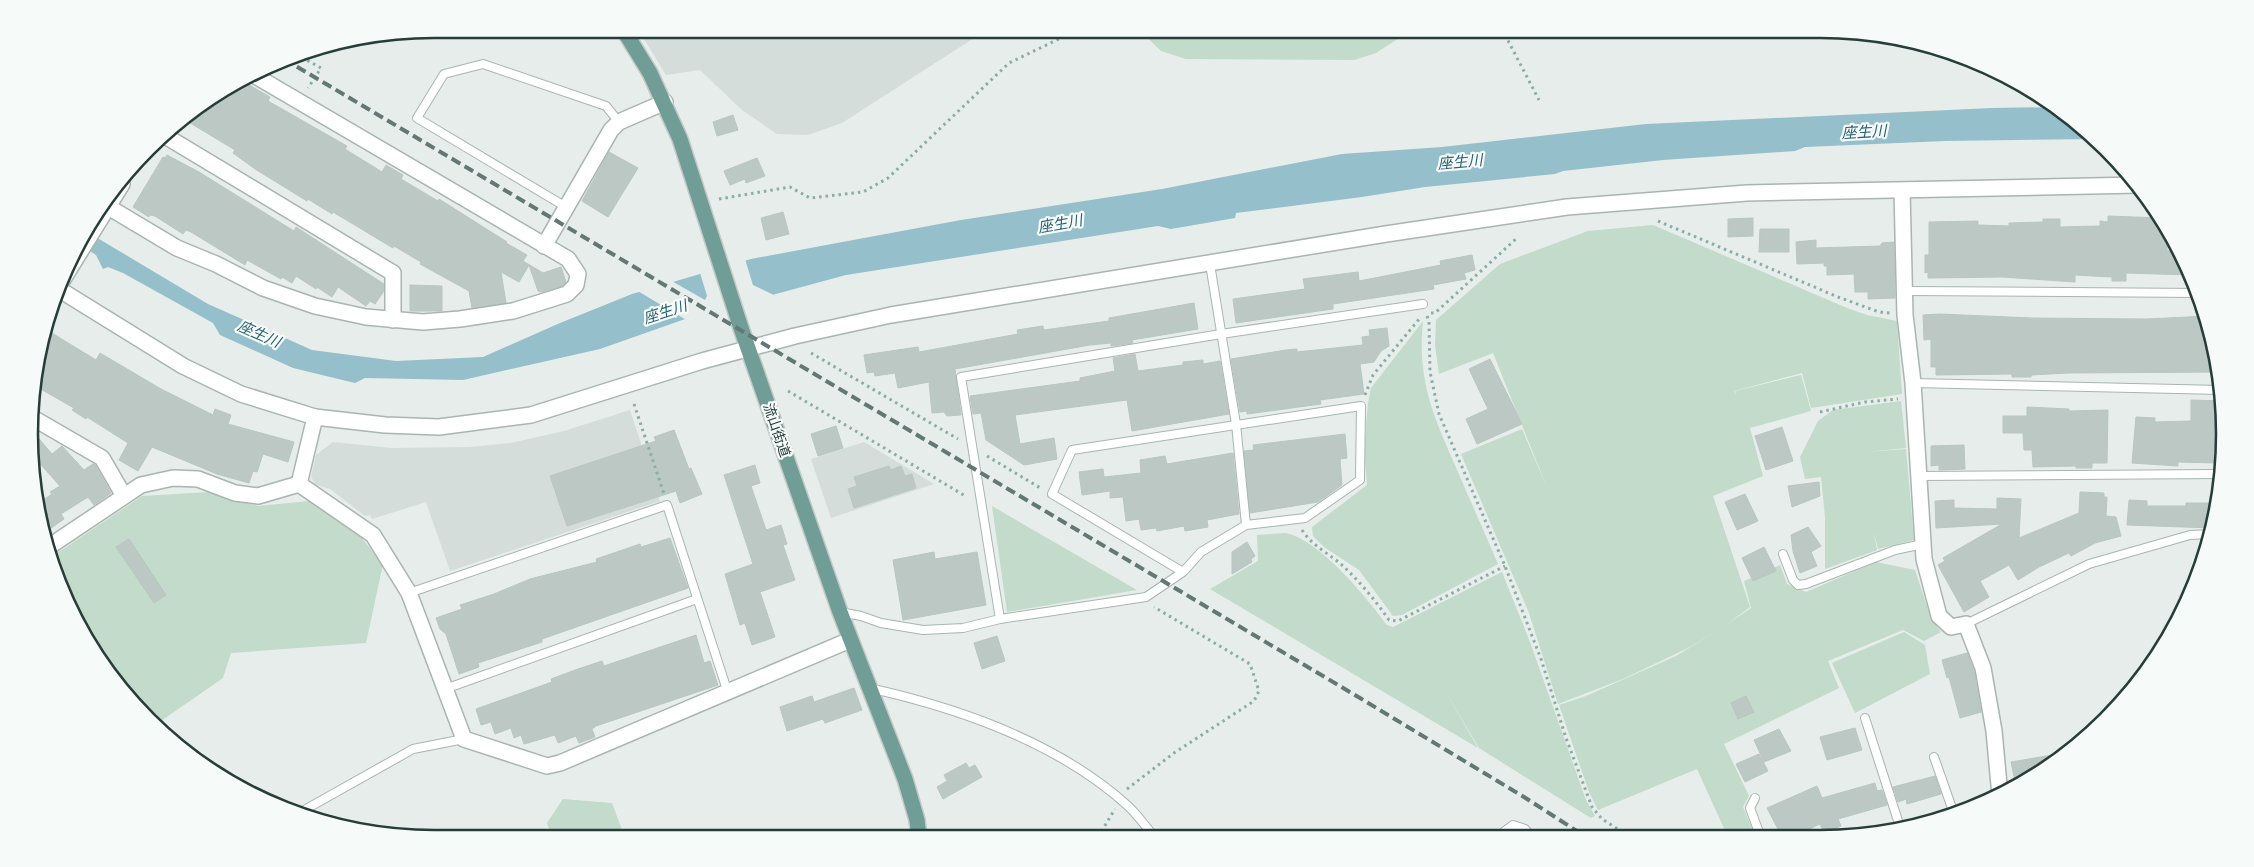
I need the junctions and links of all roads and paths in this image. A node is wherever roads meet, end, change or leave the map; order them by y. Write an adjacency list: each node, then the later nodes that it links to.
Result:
1 (628, 38): 8 (main road, 流山街道)
2 (1061, 38): 13 (path)
3 (1507, 38): 6 (path)
4 (305, 59): 7 (path)
5 (258, 78): 7 (street)
6 (1539, 100)
7 (299, 102): 18 (street)
8 (665, 102): 9 (street); 27 (main road, 流山街道)
9 (619, 122): 14 (street); 14 (lane)
10 (169, 138): 25 (street)
11 (2128, 184): 12 (street)
12 (1902, 191): 19 (street); 20 (street)
13 (720, 199)
14 (566, 207): 18 (street)
15 (106, 211): 25 (street)
16 (1658, 221): 24 (path)
17 (1517, 238): 23 (path)
18 (544, 246): 25 (street)
19 (1210, 264): 26 (lane); 27 (street)
20 (1906, 291): 22 (lane); 24 (street)
21 (64, 292): 35 (street)
22 (2190, 293)
23 (1424, 308): 26 (lane); 33 (path); 52 (path)
24 (1905, 315): 29 (street)
25 (393, 320)
26 (1221, 334): 37 (lane); 38 (lane)
27 (748, 348): 35 (street); 57 (main road, 流山街道)
28 (811, 353): 38 (path)
29 (1913, 390): 30 (lane); 34 (path); 40 (street)
30 (2214, 390)
31 (788, 391): 45 (path)
32 (634, 404): 44 (path)
33 (1360, 406): 37 (lane); 46 (lane)
34 (1820, 412)
35 (315, 417): 41 (street)
36 (38, 420): 43 (street)
37 (1236, 424): 42 (lane); 47 (lane)
38 (972, 448): 42 (path); 45 (lane)
39 (2214, 474): 40 (lane)
40 (1918, 476): 50 (street)
41 (299, 484): 43 (street); 54 (street)
42 (1052, 494): 53 (lane)
43 (124, 496): 49 (street)
44 (667, 504): 54 (lane); 56 (lane)
45 (982, 507): 58 (lane)
46 (1295, 519): 47 (lane); 52 (path)
47 (1246, 525): 53 (lane)
48 (2203, 534): 59 (lane)
49 (53, 544)
50 (1923, 544): 51 (lane); 59 (street)
51 (1784, 554)
52 (1505, 566): 78 (path)
53 (1182, 572): 55 (lane)
54 (408, 593): 62 (street)
55 (1146, 597): 58 (lane); 69 (path)
56 (697, 599): 62 (lane); 63 (lane)
57 (840, 612): 58 (lane); 60 (main road, 流山街道)
58 (1000, 619)
59 (1966, 624): 67 (street)
60 (850, 640): 61 (main road, 流山街道); 63 (street)
61 (868, 688): 69 (lane); 73 (main road, 流山街道)
62 (446, 690): 65 (street)
63 (728, 693): 65 (street)
64 (1865, 718): 72 (lane)
65 (464, 739): 71 (lane)
66 (1934, 757): 70 (lane)
67 (1999, 787)
68 (1755, 798): 79 (lane)
69 (1120, 800): 74 (path); 75 (lane)
70 (1951, 807)
71 (307, 808)
72 (1898, 822)
73 (918, 830)
74 (1102, 830)
75 (1149, 830)
76 (1506, 830): 77 (lane)
77 (1526, 830)
78 (1619, 830)
79 (1758, 830)

